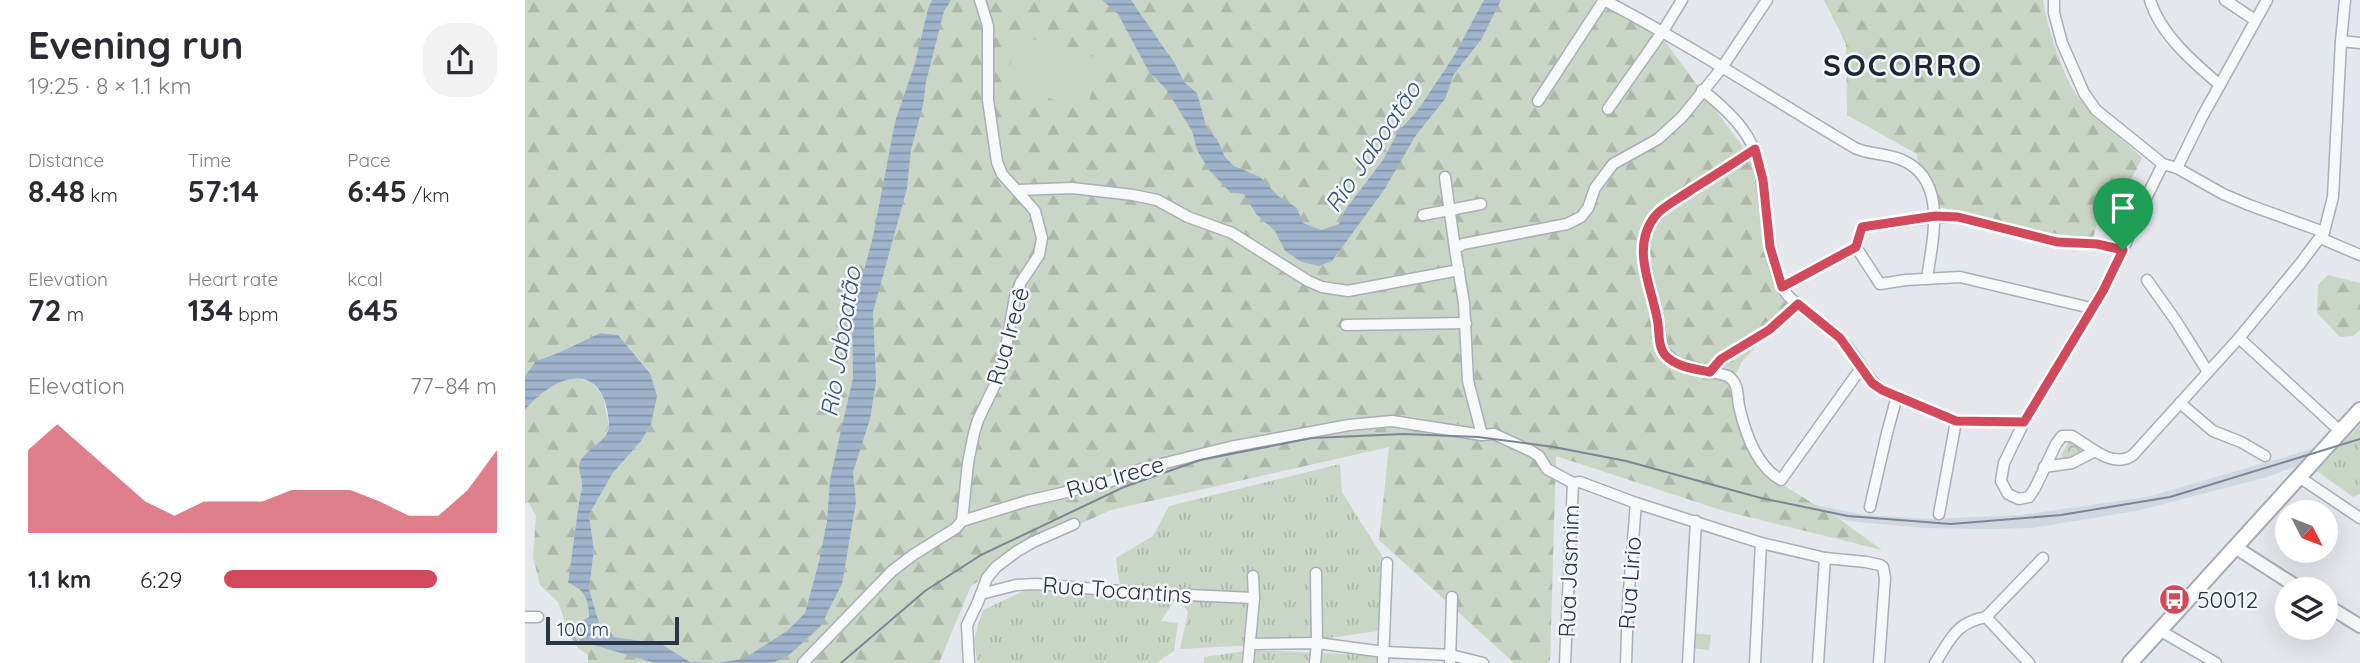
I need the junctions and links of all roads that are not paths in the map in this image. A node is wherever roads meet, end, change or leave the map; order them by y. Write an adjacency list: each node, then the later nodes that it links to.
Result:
1 (980, 0): 23 (street, Rua Irecê)
2 (1604, 0): 11 (street); 17 (street)
3 (1682, 0): 11 (street)
4 (1767, 0): 14 (street)
5 (2055, 0): 20 (street)
6 (2150, 0): 15 (street)
7 (2225, 0): 10 (street)
8 (2267, 0): 10 (street)
9 (2345, 0): 12 (street)
10 (2255, 20): 15 (street)
11 (1663, 31): 14 (street); 18 (street)
12 (2341, 41): 13 (street); 28 (street)
13 (2360, 43)
14 (1721, 69): 16 (street); 27 (street)
15 (2220, 85): 21 (street)
16 (1702, 90): 19 (street); 30 (street)
17 (1538, 101)
18 (1608, 109)
19 (1755, 149): 36 (street); 43 (street)
20 (2163, 164): 21 (street); 31 (street)
21 (2178, 169): 28 (street)
22 (1444, 177): 25 (street)
23 (1018, 190): 33 (street); 61 (street, Rua Irecê)
24 (1481, 204): 25 (street)
25 (1450, 211): 26 (street); 30 (street)
26 (1423, 215)
27 (1935, 216): 29 (street); 31 (street); 34 (street)
28 (2322, 235): 32 (street); 41 (street)
29 (1856, 247): 34 (street); 36 (street)
30 (1455, 249): 33 (street)
31 (2123, 250): 38 (street)
32 (2360, 255)
33 (1459, 270): 39 (street)
34 (1927, 279): 38 (street)
35 (2147, 280): 44 (street)
36 (1782, 287): 37 (street)
37 (1798, 304): 42 (street); 43 (street)
38 (2091, 308): 49 (street)
39 (1466, 323): 40 (street); 51 (street)
40 (1346, 325)
41 (2239, 338): 44 (street); 50 (street)
42 (1861, 368): 43 (street); 45 (street)
43 (1710, 372)
44 (2208, 372): 46 (street)
45 (1898, 396): 48 (street); 58 (street)
46 (2180, 403): 52 (street); 53 (street)
47 (2360, 410): 50 (main road)
48 (1956, 421): 49 (street); 59 (street)
49 (2024, 422): 54 (street)
50 (2340, 431): 55 (main road)
51 (1482, 435): 56 (street, Rua Irece); 61 (street, Rua Irece)
52 (2095, 451): 54 (street); 54 (street)
53 (2266, 456)
54 (2044, 467)
55 (2299, 477): 60 (street); 65 (main road)
56 (1573, 482): 57 (street, Rua Jasmim); 90 (street, Rua Jasmim)
57 (1636, 503): 62 (street, Rua Jasmim); 91 (street, Rua Lirio)
58 (1870, 508)
59 (1939, 513)
60 (2360, 518)
61 (963, 521): 85 (street, Rua Irece)
62 (1696, 522): 64 (street, Rua Jasmim); 92 (street)
63 (1074, 524): 72 (street, Rua Tocantins)
64 (1761, 543): 66 (street, Rua Jasmim); 93 (street)
65 (2235, 547): 71 (street); 80 (main road)
66 (1825, 558): 94 (street); 95 (street, Rua Jasmim)
67 (2043, 558): 78 (street)
68 (1387, 563): 83 (street)
69 (1317, 573): 81 (street)
70 (1253, 576): 74 (street)
71 (2282, 577)
72 (981, 594): 74 (street, Rua Tocantins); 86 (street, Rua Tocantins)
73 (1452, 597): 84 (street)
74 (1254, 598): 82 (street)
75 (2338, 612): 79 (street)
76 (525, 617): 77 (street)
77 (538, 617)
78 (1986, 617): 96 (street); 97 (street)
79 (2360, 626)
80 (2159, 630): 98 (main road); 99 (street)
81 (1317, 643): 82 (street); 83 (street); 88 (street)
82 (1251, 644): 87 (street)
83 (1383, 658): 84 (street)
84 (1451, 659): 89 (street)
85 (803, 663)
86 (968, 663)
87 (1248, 663)
88 (1315, 663)
89 (1483, 663)
90 (1565, 663)
91 (1626, 663)
92 (1688, 663)
93 (1755, 663)
94 (1818, 663)
95 (1879, 663)
96 (1935, 663)
97 (2029, 663)
98 (2130, 663)
99 (2216, 663)

